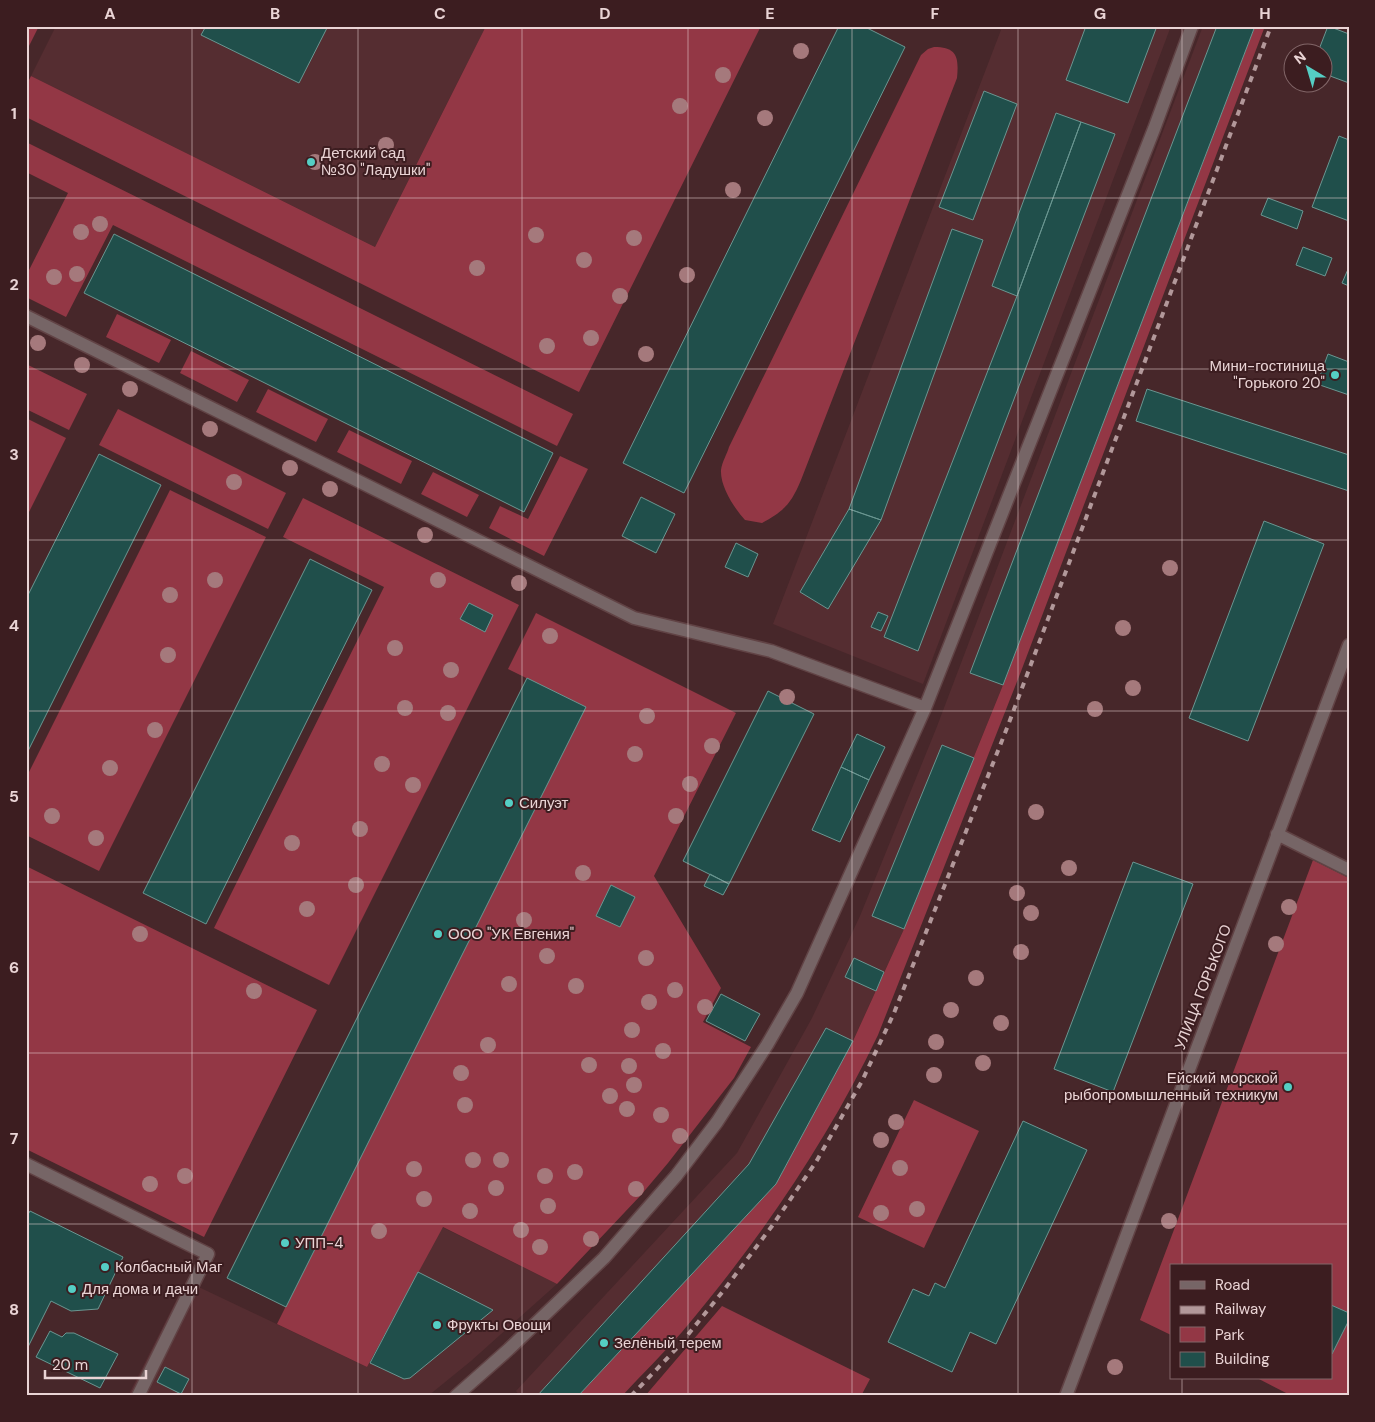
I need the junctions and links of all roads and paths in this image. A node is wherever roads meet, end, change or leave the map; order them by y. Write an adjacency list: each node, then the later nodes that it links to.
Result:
1 (1192, 26): 4 (street)
2 (26, 316): 4 (street)
3 (1349, 645): 5 (street, УЛИЦА ГОРЬКОГО)
4 (925, 708): 9 (street)
5 (1277, 834): 6 (street); 10 (street, УЛИЦА ГОРЬКОГО)
6 (1349, 870)
7 (26, 1164): 8 (street)
8 (138, 1396)
9 (456, 1396)
10 (1066, 1396)

